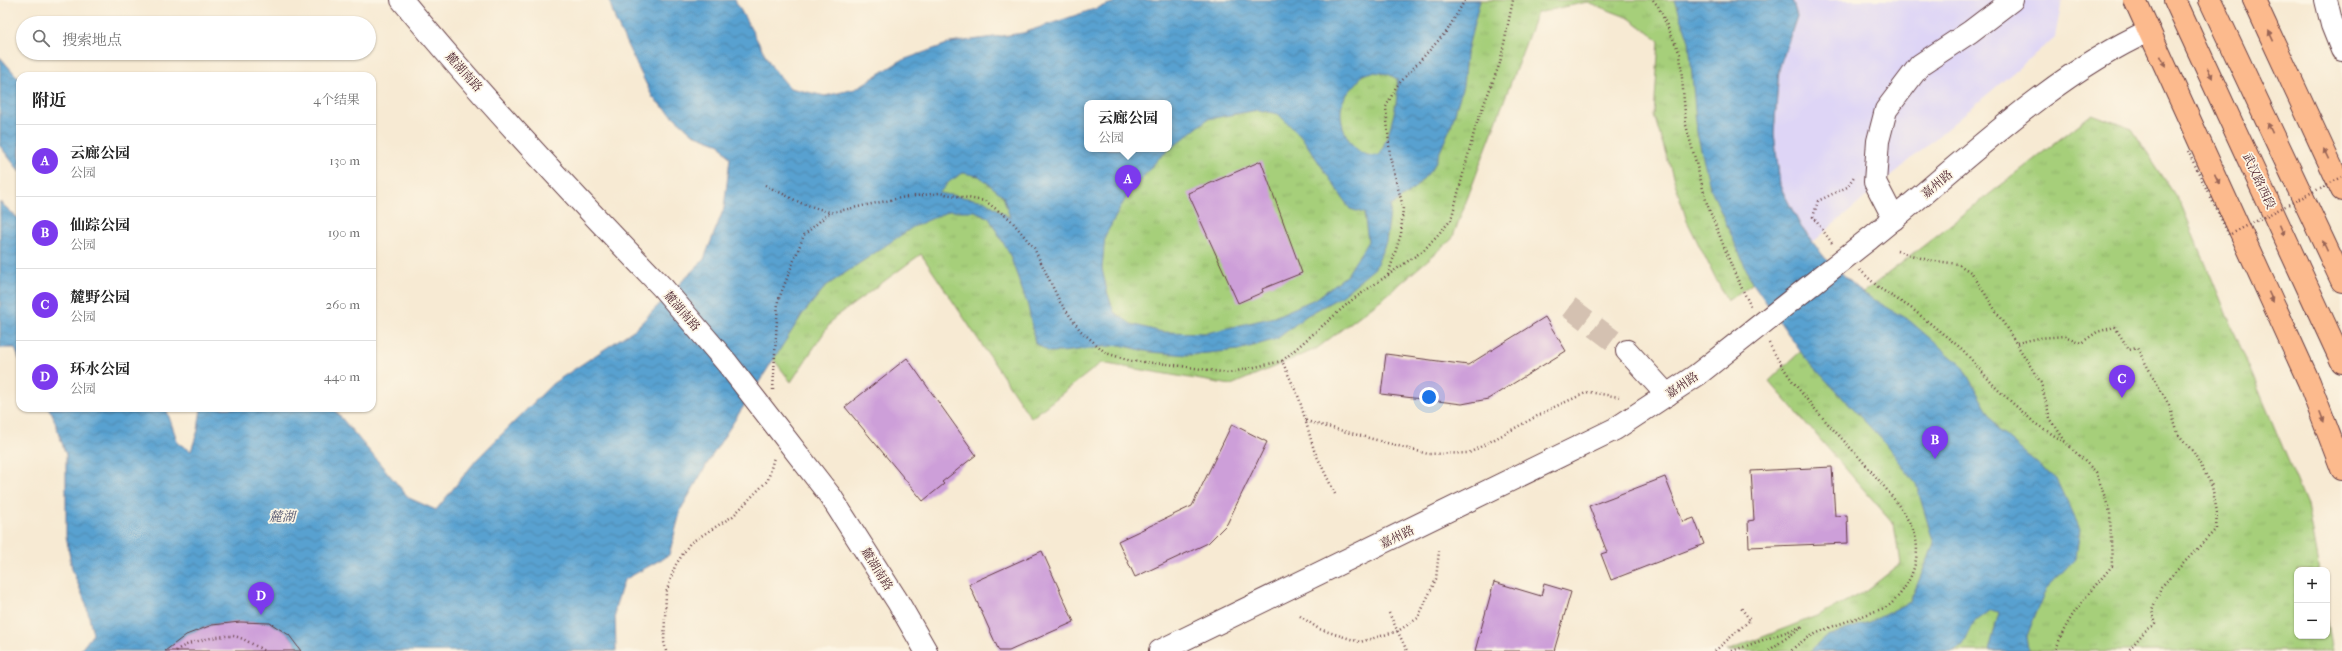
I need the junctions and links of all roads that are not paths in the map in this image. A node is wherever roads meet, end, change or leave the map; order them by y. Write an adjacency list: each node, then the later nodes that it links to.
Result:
1 (402, 0): 17 (street, 麓湖南路, bridge)
2 (2012, 0): 11 (street)
3 (2135, 0): 8 (main road)
4 (2176, 0): 14 (main road, 武汉路西段, one-way to 14)
5 (2210, 0): 12 (main road, one-way to 5)
6 (2254, 0): 10 (main road, one-way to 6)
7 (2326, 0): 9 (street)
8 (2149, 31): 11 (street, 嘉州路); 16 (main road, one-way to 16)
9 (2342, 50)
10 (2342, 190)
11 (1894, 219): 15 (street, 嘉州路, bridge)
12 (2342, 281)
13 (1627, 351): 15 (street)
14 (2342, 362)
15 (1667, 395): 18 (street, 嘉州路)
16 (2342, 470)
17 (926, 651)
18 (1160, 651)

